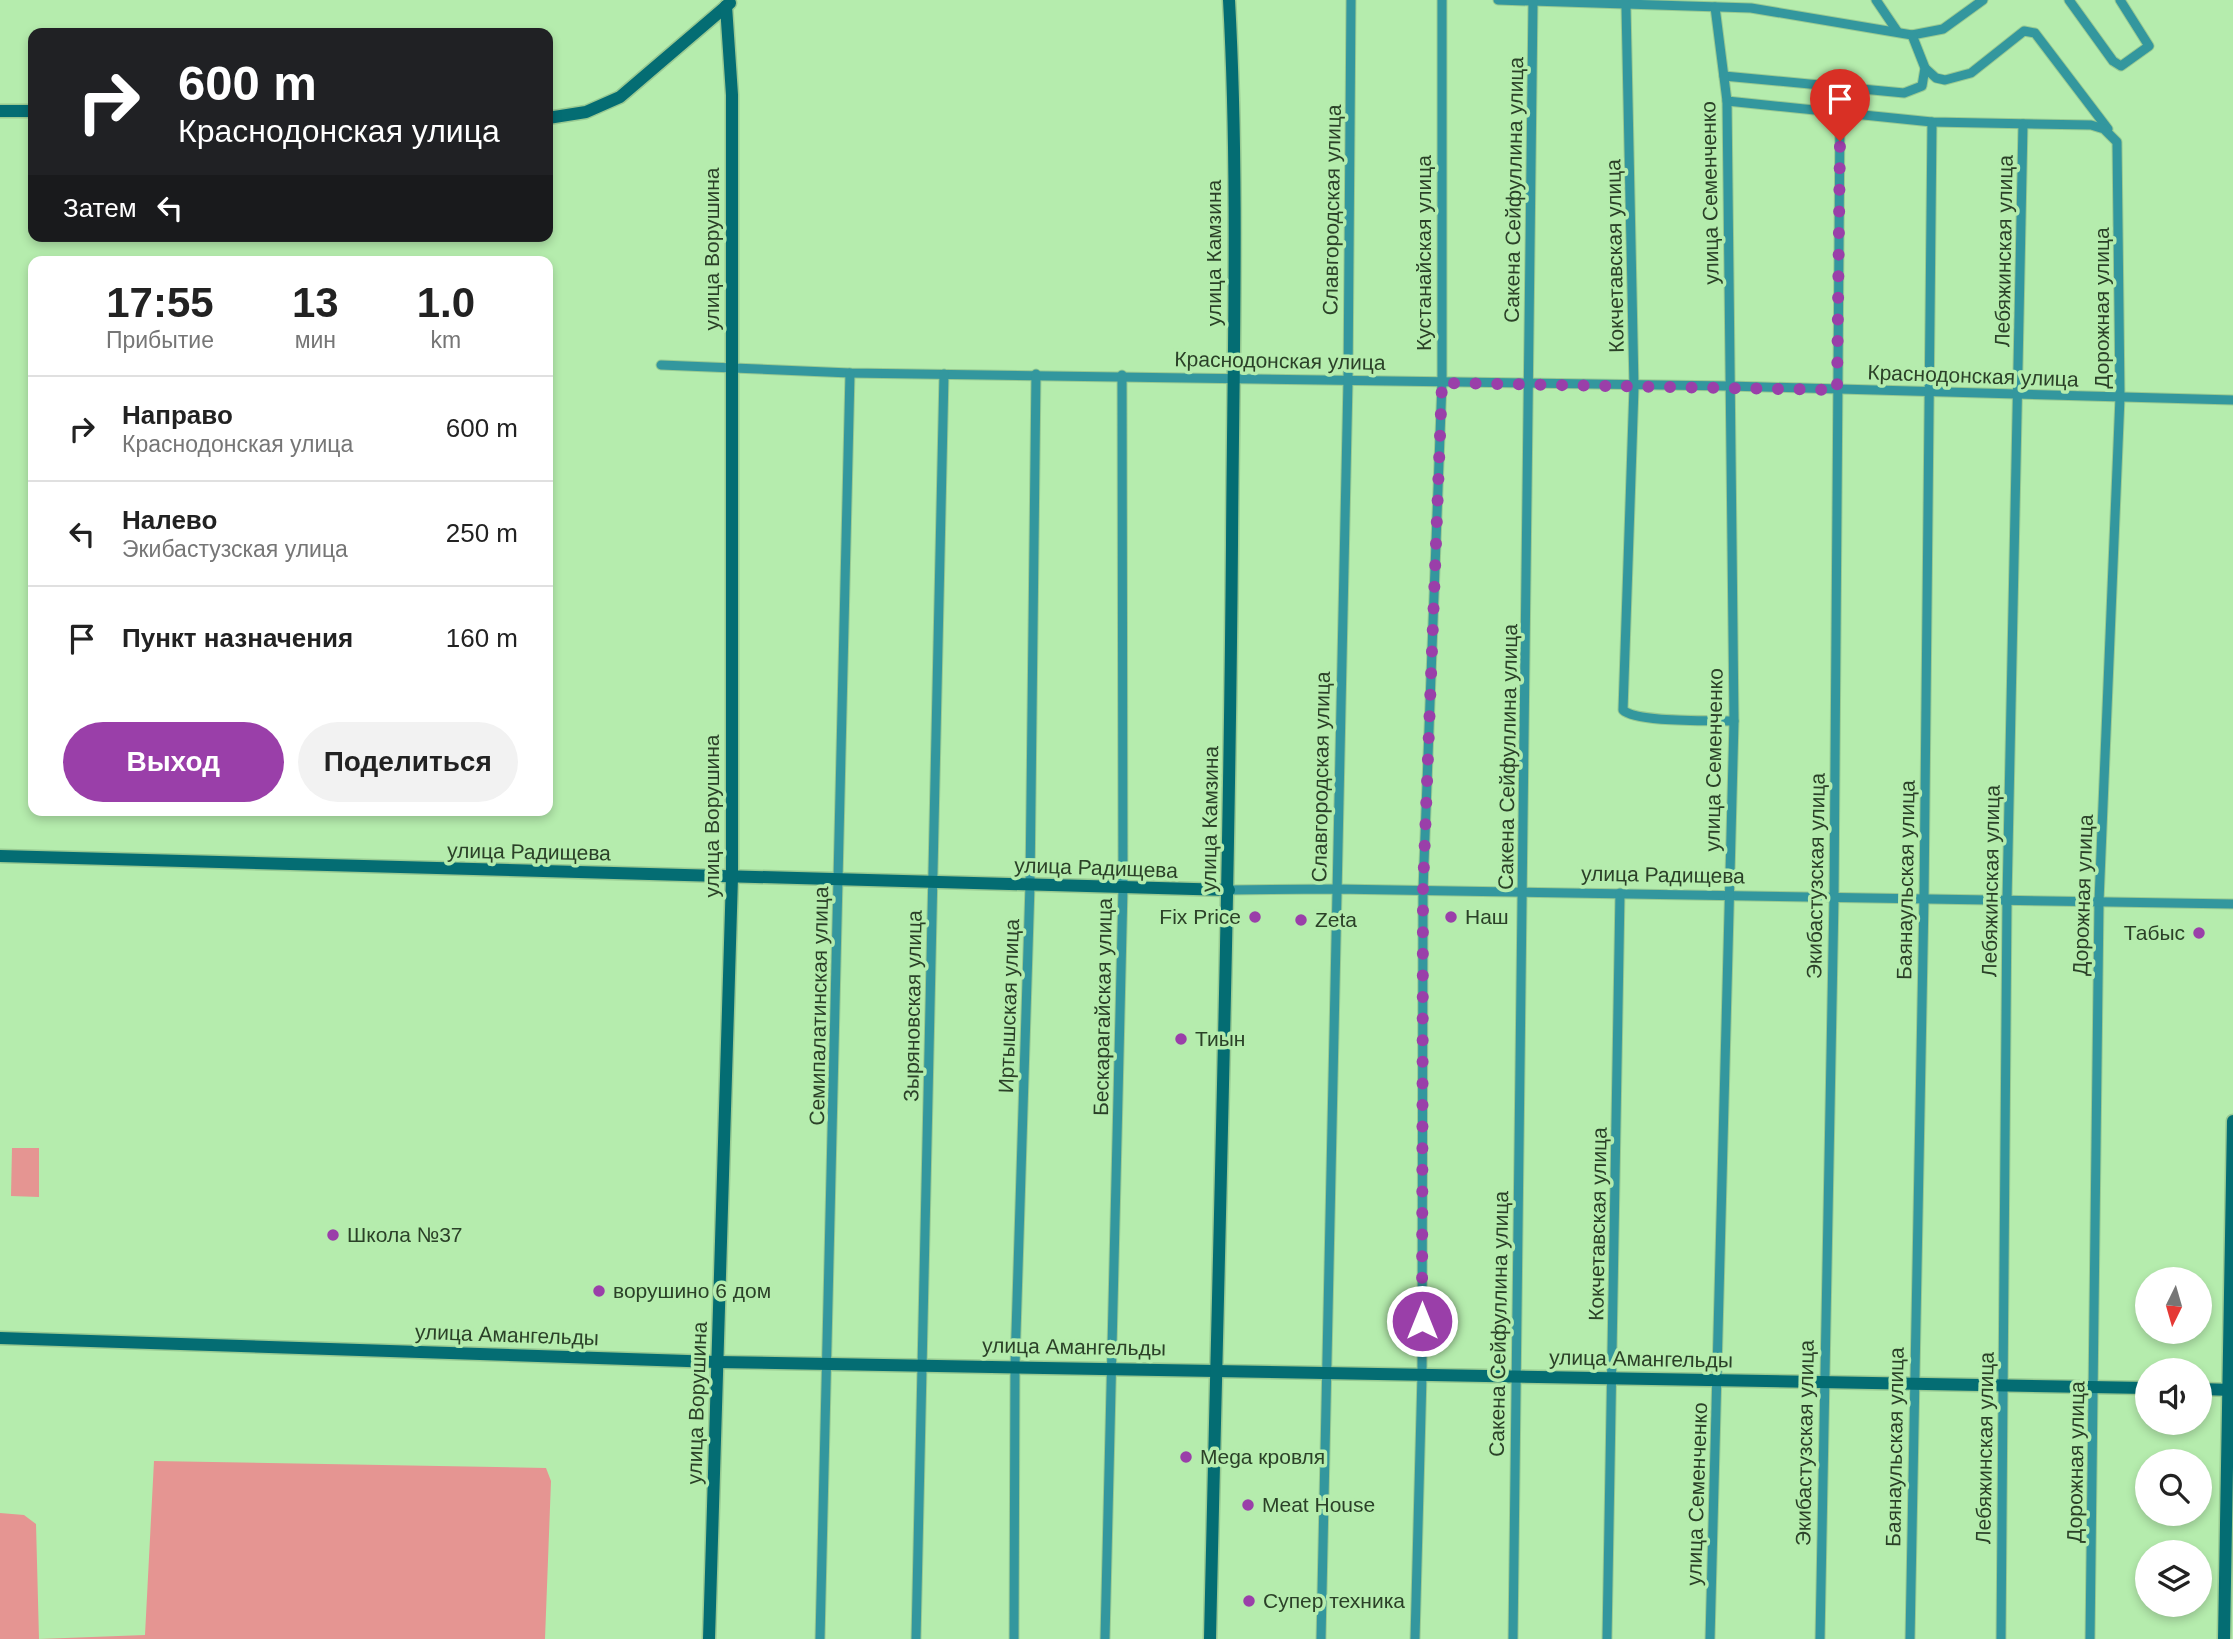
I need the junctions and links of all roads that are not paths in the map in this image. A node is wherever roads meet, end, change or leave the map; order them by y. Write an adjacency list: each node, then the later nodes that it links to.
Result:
1 (1229, 0): 34 (street, улица Камзина)
2 (1351, 0): 35 (street, Славгородская улица)
3 (1442, 0): 36 (street, Кустанайская улица)
4 (1499, 0): 5 (street)
5 (1510, 0): 11 (street)
6 (1876, 0): 16 (street)
7 (1983, 0): 17 (street)
8 (2082, 0): 13 (street)
9 (2120, 0): 13 (street)
10 (725, 2): 24 (street); 29 (street, улица Ворушина)
11 (1533, 2): 12 (street); 37 (street, Сакена Сейфуллина улица)
12 (1623, 3): 15 (street); 39 (street, Кокчетавская улица)
13 (2071, 3)
14 (1748, 4): 15 (street); 16 (street)
15 (1715, 7): 19 (street, улица Семенченко)
16 (1897, 31): 17 (street)
17 (1912, 35): 18 (street)
18 (1926, 68): 19 (street); 27 (street)
19 (1724, 76): 20 (street, улица Семенченко)
20 (1727, 101): 23 (street); 38 (street, улица Семенченко)
21 (0, 111): 22 (street)
22 (28, 111)
23 (1840, 114): 25 (street); 40 (street, Экибастузская улица)
24 (553, 117)
25 (1932, 122): 26 (street); 41 (street, Баянаульская улица)
26 (2023, 124): 27 (street); 42 (street, Лебяжинская улица)
27 (2111, 134): 43 (street, Дорожная улица)
28 (661, 365): 29 (street, Краснодонская улица)
29 (731, 367): 30 (street, Краснодонская улица); 47 (street, улица Ворушина)
30 (850, 373): 31 (street, Краснодонская улица); 48 (street, Семипалатинская улица)
31 (944, 374): 32 (street, Краснодонская улица); 49 (street, Зыряновская улица)
32 (1036, 374): 33 (street, Краснодонская улица); 50 (street, Иртышская улица)
33 (1122, 376): 34 (street, Краснодонская улица); 51 (street, Бескарагайская улица)
34 (1233, 378): 35 (street, Краснодонская улица); 53 (street, улица Камзина)
35 (1348, 381): 36 (street, Краснодонская улица); 52 (street, Славгородская улица)
36 (1442, 383): 37 (street, Краснодонская улица); 54 (street, Кустанайская улица)
37 (1529, 384): 39 (street, Краснодонская улица); 55 (street, Сакена Сейфуллина улица)
38 (1729, 386): 39 (street, Краснодонская улица); 40 (street, Краснодонская улица); 45 (street, улица Семенченко)
39 (1634, 387): 45 (street, Кокчетавская улица)
40 (1837, 390): 41 (street, Краснодонская улица); 58 (street, Экибастузская улица)
41 (1929, 391): 42 (street, Краснодонская улица); 59 (street, Баянаульская улица)
42 (2020, 394): 43 (street, Краснодонская улица); 60 (street, Лебяжинская улица)
43 (2120, 397): 44 (street, Краснодонская улица); 61 (street, Дорожная улица)
44 (2233, 400)
45 (1734, 721): 57 (street, улица Семенченко)
46 (0, 856): 47 (street, улица Радищева)
47 (732, 877): 48 (street, улица Радищева); 65 (street, улица Ворушина)
48 (840, 880): 49 (street, улица Радищева); 66 (street, Семипалатинская улица)
49 (933, 882): 50 (street, улица Радищева); 67 (street, Зыряновская улица)
50 (1030, 885): 51 (street, улица Радищева); 68 (street, Иртышская улица)
51 (1123, 888): 53 (street, улица Радищева); 69 (street, Бескарагайская улица)
52 (1336, 889): 53 (street, улица Радищева); 54 (street, улица Радищева); 71 (street, Славгородская улица)
53 (1229, 890): 70 (street, улица Камзина)
54 (1423, 890): 55 (street, улица Радищева); 72 (street, Кустанайская улица)
55 (1524, 892): 56 (street, улица Радищева); 73 (street, Сакена Сейфуллина улица)
56 (1620, 894): 57 (street, улица Радищева); 74 (street, Кокчетавская улица)
57 (1730, 895): 58 (street, улица Радищева); 75 (street, улица Семенченко)
58 (1834, 897): 59 (street, улица Радищева); 76 (street, Экибастузская улица)
59 (1924, 898): 60 (street, улица Радищева); 77 (street, Баянаульская улица)
60 (2007, 900): 61 (street, улица Радищева); 78 (street, Лебяжинская улица)
61 (2099, 901): 62 (street, улица Радищева); 79 (street, Дорожная улица)
62 (2233, 904)
63 (2233, 1121): 82 (street)
64 (0, 1338): 65 (street, улица Амангельды)
65 (717, 1362): 66 (street, улица Амангельды); 83 (street, улица Ворушина)
66 (829, 1363): 67 (street, улица Амангельды); 84 (street, Семипалатинская улица)
67 (922, 1365): 68 (street, улица Амангельды); 85 (street, Зыряновская улица)
68 (1015, 1365): 69 (street, улица Амангельды); 86 (street, Иртышская улица)
69 (1111, 1367): 70 (street, улица Амангельды); 87 (street, Бескарагайская улица)
70 (1216, 1369): 71 (street, улица Амангельды); 88 (street, улица Камзина)
71 (1326, 1371): 72 (street, улица Амангельды); 89 (street, Славгородская улица)
72 (1422, 1375): 73 (street, улица Амангельды); 90 (street, Кустанайская улица)
73 (1515, 1376): 74 (street, улица Амангельды); 91 (street, Сакена Сейфуллина улица)
74 (1613, 1378): 75 (street, улица Амангельды); 92 (street, Кокчетавская улица)
75 (1717, 1380): 76 (street, улица Амангельды); 93 (street, улица Семенченко)
76 (1822, 1382): 77 (street, улица Амангельды); 94 (street, Экибастузская улица)
77 (1913, 1384): 78 (street, улица Амангельды); 95 (street, Баянаульская улица)
78 (2003, 1386): 79 (street, улица Амангельды); 96 (street, Лебяжинская улица)
79 (2095, 1388): 80 (street, улица Амангельды); 97 (street, Дорожная улица)
80 (2135, 1388)
81 (2212, 1390): 82 (street)
82 (2231, 1390): 98 (street)
83 (709, 1639)
84 (820, 1639)
85 (916, 1639)
86 (1014, 1639)
87 (1105, 1639)
88 (1210, 1639)
89 (1321, 1639)
90 (1415, 1639)
91 (1513, 1639)
92 (1607, 1639)
93 (1710, 1639)
94 (1820, 1639)
95 (1910, 1639)
96 (2001, 1639)
97 (2090, 1639)
98 (2224, 1639)

